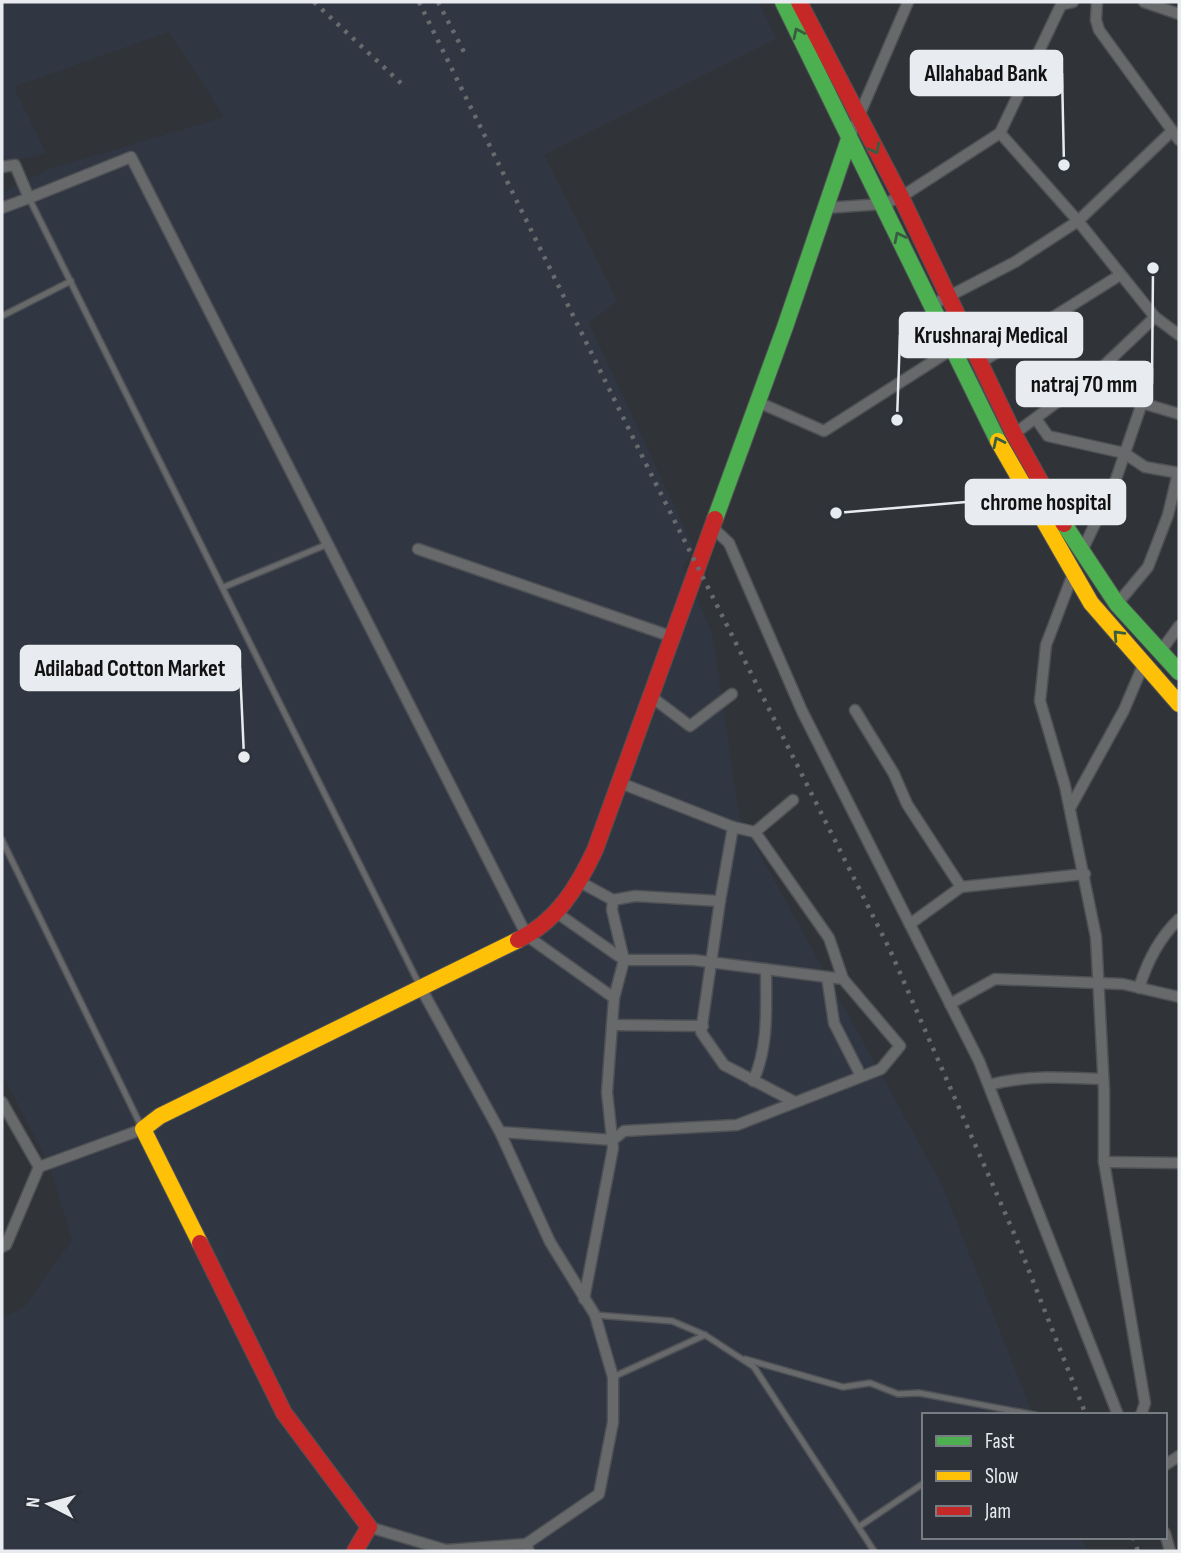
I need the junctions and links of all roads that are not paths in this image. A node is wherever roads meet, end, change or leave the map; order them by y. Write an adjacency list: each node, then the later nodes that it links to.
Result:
1 (783, 2): 11 (main road, one-way to 1)
2 (799, 2): 8 (main road)
3 (908, 2): 8 (street)
4 (1073, 2): 9 (street)
5 (1097, 2): 10 (street)
6 (1144, 2): 7 (street)
7 (1179, 13)
8 (858, 118): 11 (street); 13 (main road, one-way to 13)
9 (1000, 133): 13 (street); 18 (street)
10 (1176, 135): 18 (street)
11 (849, 139): 15 (main road); 17 (main road)
12 (2, 167): 14 (street)
13 (901, 197): 15 (street); 21 (main road)
14 (29, 198): 16 (street); 20 (lane); 37 (street)
15 (883, 204): 17 (street); 22 (main road, one-way to 15)
16 (2, 208)
17 (825, 208): 30 (main road)
18 (1078, 221): 19 (street); 21 (street)
19 (1120, 275): 24 (street); 27 (street)
20 (71, 281): 23 (lane); 41 (lane)
21 (950, 297): 22 (street); 27 (main road)
22 (932, 305): 26 (main road)
23 (2, 316)
24 (1155, 317): 25 (street); 28 (street)
25 (1179, 335)
26 (954, 348): 30 (street); 40 (main road, one-way to 26)
27 (979, 363): 33 (main road)
28 (1095, 374): 29 (street); 32 (street)
29 (1143, 402): 31 (street); 34 (street)
30 (760, 403): 36 (main road)
31 (1179, 414)
32 (1036, 419): 33 (street); 34 (street)
33 (1014, 434): 39 (main road)
34 (1124, 453): 35 (street); 39 (street)
35 (1179, 473): 42 (street)
36 (712, 527): 44 (main road); 65 (street)
37 (329, 543): 41 (lane); 66 (street)
38 (418, 549): 44 (street)
39 (1081, 553): 42 (main road)
40 (1073, 574): 46 (main road, one-way to 40); 54 (street)
41 (224, 587): 74 (lane)
42 (1117, 604): 45 (main road)
43 (1179, 626): 45 (street)
44 (670, 636): 49 (main road)
45 (1161, 651): 47 (main road)
46 (1144, 663): 50 (main road); 54 (street)
47 (1179, 672)
48 (732, 694): 49 (street)
49 (649, 695): 52 (main road)
50 (1179, 704)
51 (855, 710): 60 (street)
52 (623, 784): 55 (street); 59 (main road)
53 (793, 800): 56 (street)
54 (1070, 808): 58 (street)
55 (733, 827): 56 (street); 62 (street)
56 (755, 832): 71 (street)
57 (2, 840): 86 (lane)
58 (1085, 874): 60 (street); 72 (street)
59 (580, 882): 61 (street); 63 (main road)
60 (961, 887): 65 (street)
61 (613, 900): 62 (street); 67 (street)
62 (720, 901): 68 (street)
63 (557, 913): 66 (main road); 67 (street)
64 (1179, 919): 73 (street)
65 (910, 925): 77 (street)
66 (527, 936): 74 (main road); 76 (street)
67 (624, 960): 68 (street); 76 (street)
68 (710, 962): 69 (street); 79 (street)
69 (766, 970): 70 (street); 82 (street)
70 (827, 977): 71 (street); 80 (street)
71 (844, 979): 80 (street)
72 (1098, 982): 73 (street); 77 (street); 81 (street)
73 (1139, 988): 75 (street)
74 (422, 990): 86 (main road); 87 (street)
75 (1179, 997)
76 (614, 999): 78 (street)
77 (950, 1004): 83 (street)
78 (612, 1025): 79 (street); 88 (street)
79 (703, 1026): 82 (street)
80 (861, 1076): 84 (street)
81 (1103, 1079): 83 (street); 89 (street)
82 (753, 1081): 84 (street)
83 (989, 1085): 99 (street)
84 (793, 1101): 88 (street)
85 (2, 1102): 91 (street)
86 (143, 1129): 91 (street); 103 (main road)
87 (500, 1132): 88 (street); 93 (street)
88 (613, 1140): 93 (street)
89 (1104, 1162): 90 (street); 100 (street)
90 (1179, 1163)
91 (39, 1167): 92 (street)
92 (2, 1247)
93 (584, 1298): 94 (street)
94 (595, 1315): 95 (lane); 97 (street)
95 (705, 1335): 96 (lane); 97 (lane)
96 (743, 1359): 98 (lane); 102 (lane)
97 (614, 1377): 104 (street)
98 (1024, 1413)
99 (1117, 1413)
100 (1142, 1413)
101 (922, 1484): 102 (lane)
102 (860, 1526): 106 (lane)
103 (369, 1527): 104 (street); 105 (main road)
104 (528, 1548)
105 (355, 1551)
106 (874, 1551)

